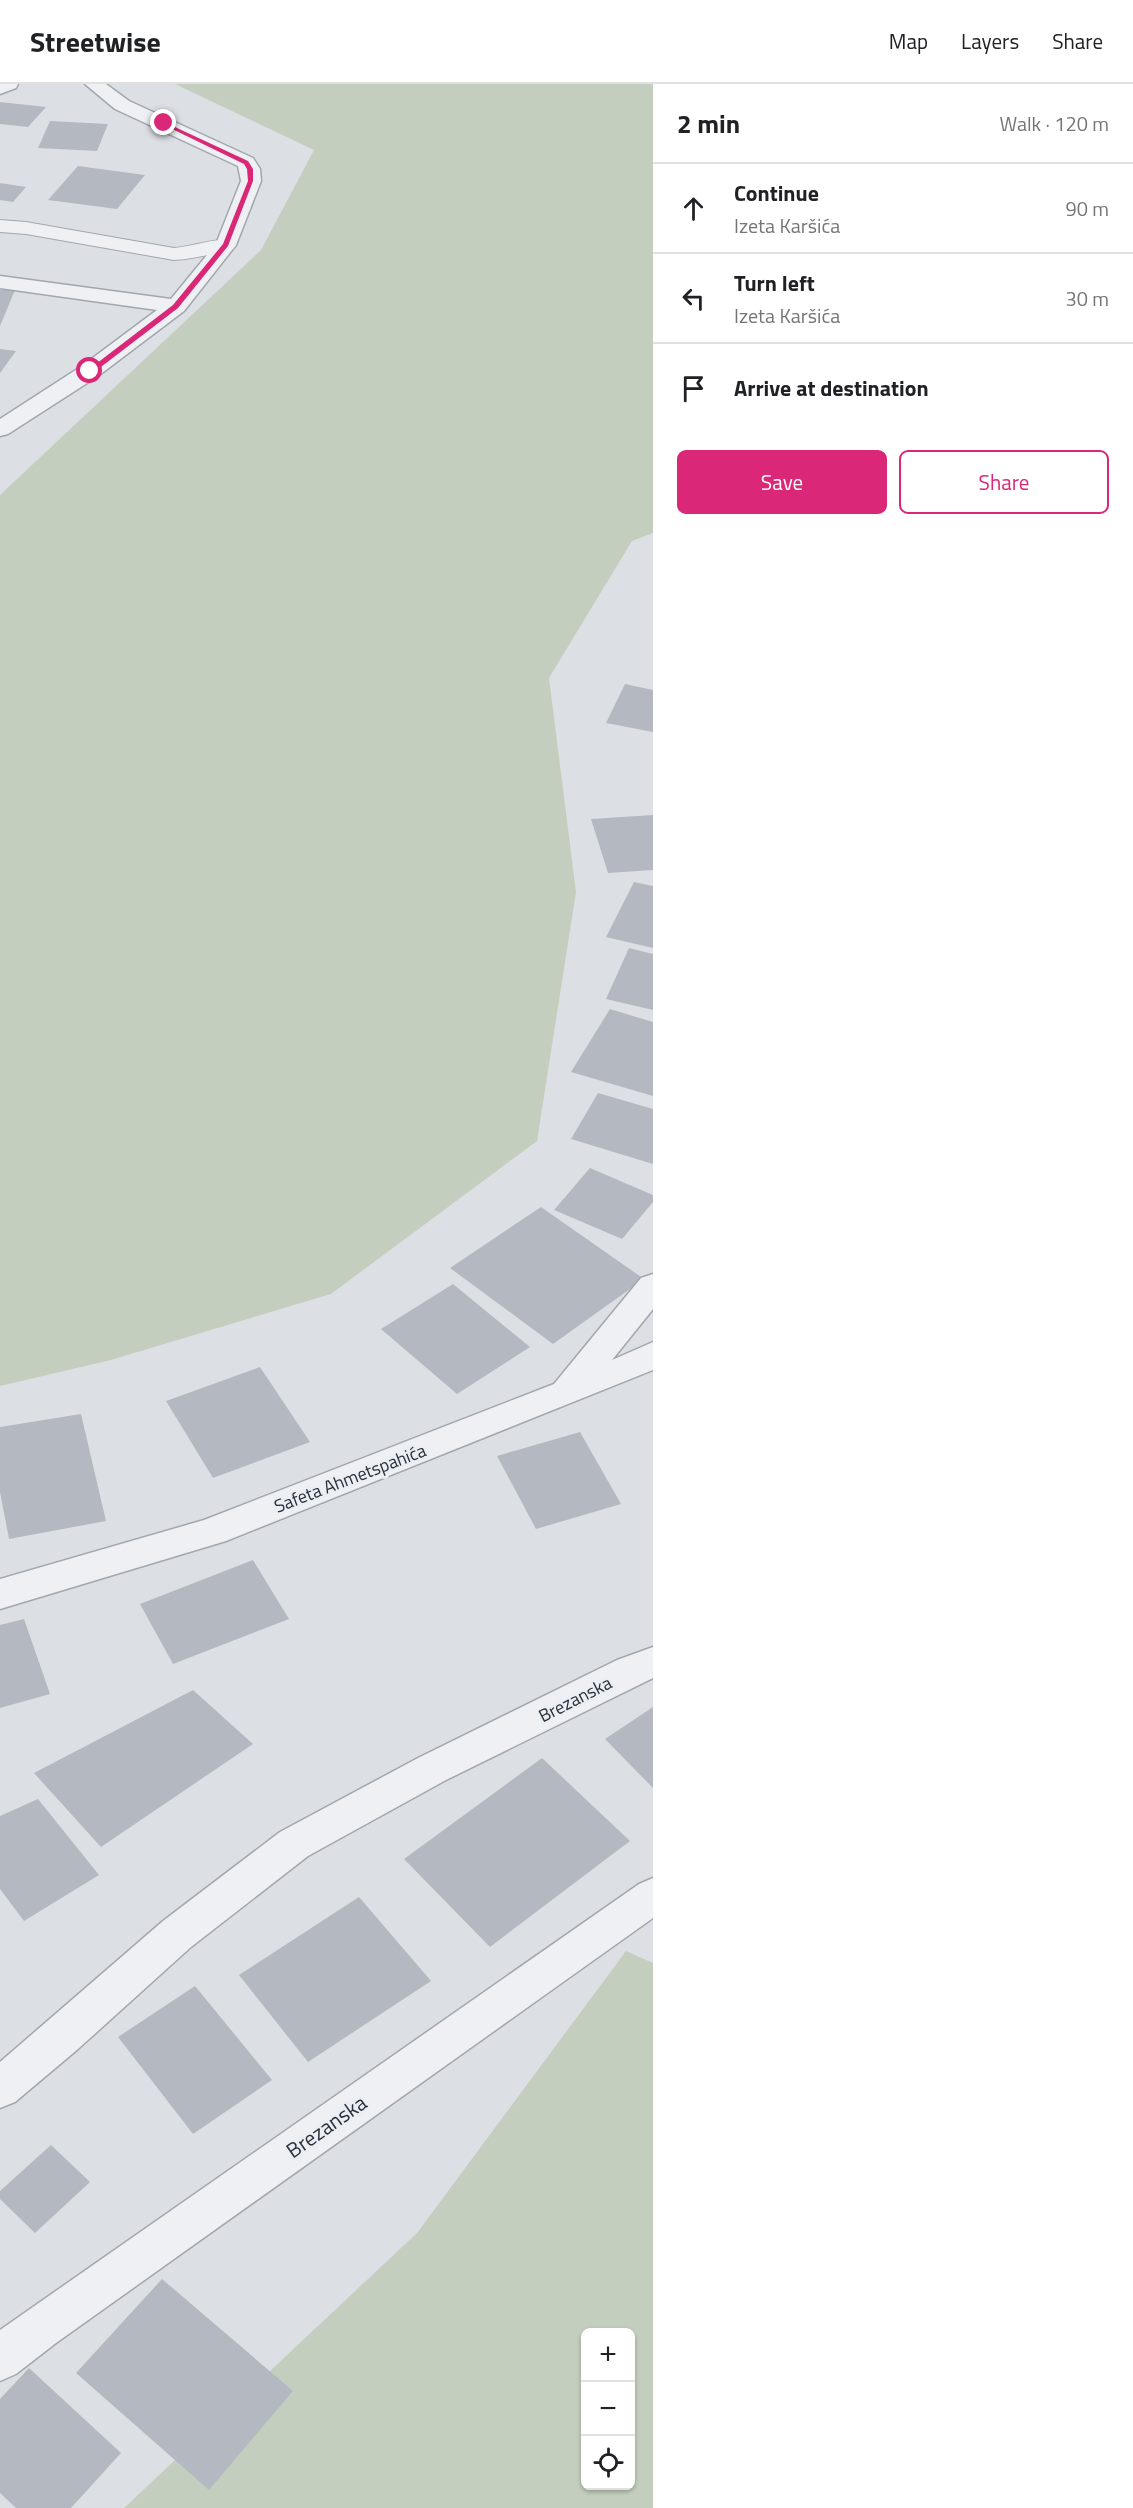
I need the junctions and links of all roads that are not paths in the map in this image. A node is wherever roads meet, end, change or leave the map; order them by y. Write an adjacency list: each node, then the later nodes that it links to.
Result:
1 (9, 84): 3 (street)
2 (94, 84): 5 (street)
3 (0, 88)
4 (0, 226): 5 (lane)
5 (226, 245): 7 (street)
6 (0, 282): 7 (street)
7 (176, 306): 8 (street)
8 (1, 426)
9 (653, 1286): 11 (street, Safeta Ahmetspahića)
10 (653, 1354): 11 (street)
11 (566, 1393): 12 (street, Safeta Ahmetspahića)
12 (0, 1594)
13 (653, 1662): 15 (street, Brezanska)
14 (653, 1896): 16 (street, Brezanska)
15 (0, 2088)
16 (0, 2358)

